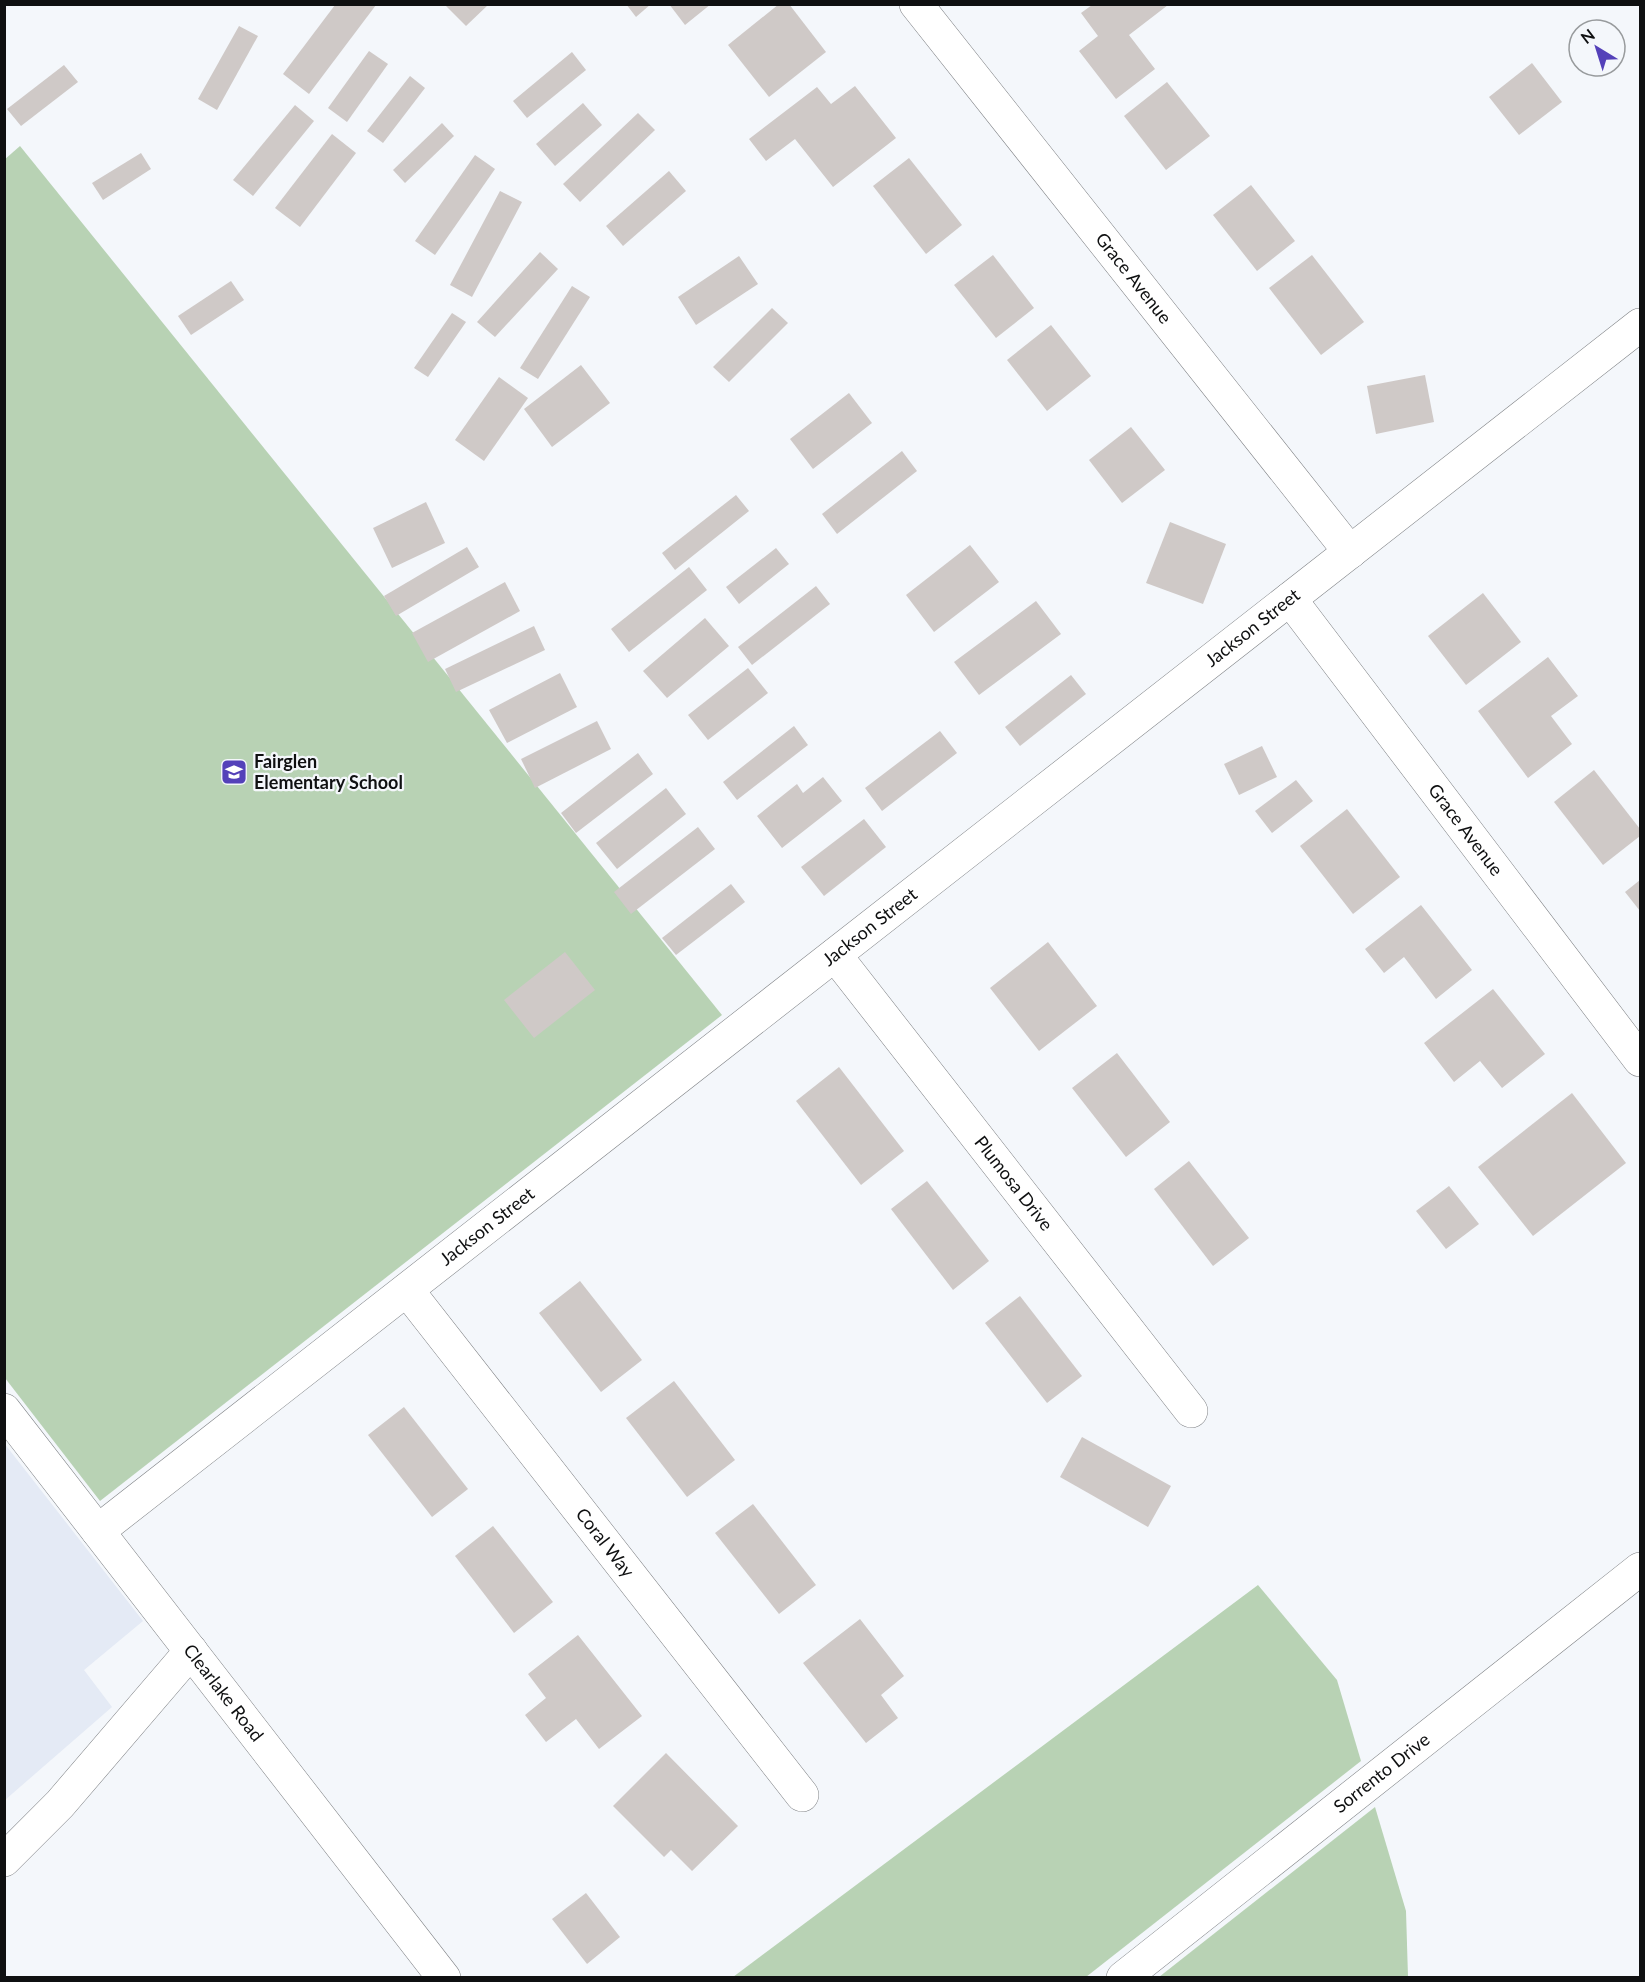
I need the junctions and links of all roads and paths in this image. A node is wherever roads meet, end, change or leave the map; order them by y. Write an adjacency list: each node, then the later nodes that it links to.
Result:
1 (916, 4): 3 (street, Grace Avenue)
2 (1641, 325): 3 (street, Jackson Street)
3 (1350, 552): 4 (street, Jackson Street)
4 (1290, 599): 5 (street, Jackson Street); 6 (street, Grace Avenue)
5 (835, 955): 7 (street, Jackson Street); 8 (street, Plumosa Drive)
6 (1640, 1060)
7 (407, 1290): 10 (street, Jackson Street); 13 (street, Coral Way)
8 (1191, 1411)
9 (10, 1430): 10 (street, Clearlake Road)
10 (99, 1531): 12 (street, Clearlake Road)
11 (1641, 1569): 16 (street, Sorrento Drive)
12 (191, 1651): 14 (street); 15 (street, Clearlake Road)
13 (801, 1795)
14 (4, 1860)
15 (444, 1977)
16 (1123, 1977)

